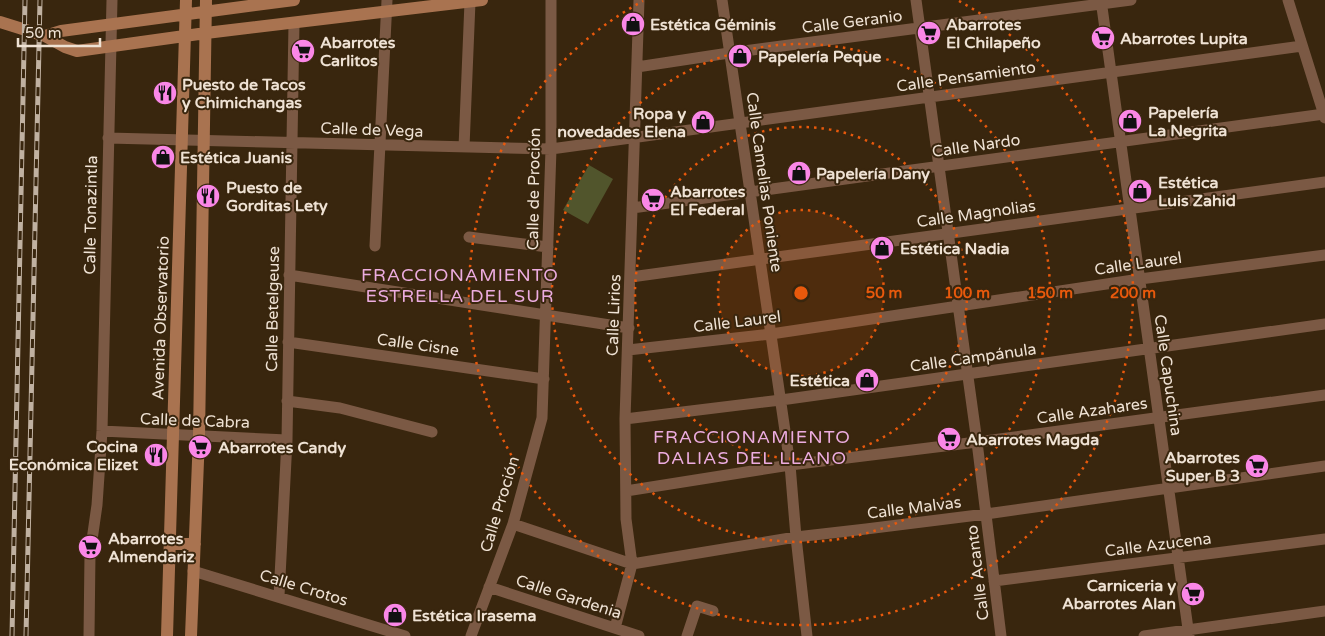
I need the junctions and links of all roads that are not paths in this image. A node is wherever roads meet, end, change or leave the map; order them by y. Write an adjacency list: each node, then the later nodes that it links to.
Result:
1 (112, 0): 17 (street, Calle Tonazintla)
2 (186, 0): 14 (street, Avenida Observatorio)
3 (294, 0): 12 (street)
4 (551, 0): 38 (street, Calle de Proción)
5 (639, 0): 25 (street, Calle Lirios)
6 (722, 0): 24 (street, Calle Camelias Poniente)
7 (916, 0): 18 (street, Calle Acanto)
8 (1131, 0): 11 (street, Calle Geranio)
9 (1288, 0): 22 (street)
10 (476, 1): 13 (street); 37 (street)
11 (1101, 2): 18 (street, Calle Geranio); 26 (street, Calle Capuchina)
12 (206, 6): 14 (street); 19 (street)
13 (386, 6): 16 (street); 36 (street)
14 (186, 14): 17 (street); 21 (street, Avenida Observatorio)
15 (0, 22): 20 (street)
16 (294, 23): 19 (street); 35 (street, Calle Betelgeuse)
17 (111, 24): 20 (street); 23 (street, Calle Tonazintla)
18 (920, 29): 24 (street, Calle Geranio); 27 (street, Calle Acanto)
19 (206, 33): 21 (street); 33 (street)
20 (45, 36): 23 (street)
21 (185, 37): 23 (street); 32 (street, Avenida Observatorio)
22 (1302, 46): 26 (street, Calle Pensamiento); 28 (street)
23 (111, 47): 30 (street, Calle Tonazintla)
24 (729, 53): 25 (street, Calle Geranio); 29 (street, Calle Camelias Poniente)
25 (637, 67): 31 (street, Calle Lirios)
26 (1111, 72): 27 (street, Calle Pensamiento); 34 (street, Calle Capuchina)
27 (930, 97): 29 (street, Calle Pensamiento); 39 (street, Calle Acanto)
28 (1324, 116): 34 (street, Calle Nardo)
29 (740, 124): 31 (street, Calle Pensamiento); 41 (street, Calle Camelias Poniente)
30 (108, 138): 32 (street, Calle de Vega); 68 (street, Calle Tonazintla)
31 (634, 138): 38 (street, Calle de Vega); 42 (street, Calle Lirios)
32 (182, 140): 33 (street, Calle de Vega); 70 (street, Avenida Observatorio)
33 (203, 141): 35 (street, Calle de Vega); 71 (street)
34 (1121, 141): 39 (street, Calle Nardo); 43 (street, Calle Capuchina)
35 (292, 143): 36 (street, Calle de Vega); 50 (street, Calle Betelgeuse)
36 (380, 145): 37 (street, Calle de Vega); 46 (street)
37 (464, 147): 38 (street, Calle de Vega)
38 (551, 150): 47 (street, Calle de Proción)
39 (939, 166): 41 (street, Calle Nardo); 44 (street, Calle Acanto)
40 (1325, 182): 43 (street, Calle Magnolias)
41 (750, 192): 42 (street, Calle Nardo); 49 (street, Calle Camelias Poniente)
42 (632, 208): 51 (street, Calle Lirios)
43 (1130, 209): 44 (street, Calle Magnolias); 52 (street, Calle Capuchina)
44 (949, 234): 49 (street, Calle Magnolias); 53 (street, Calle Acanto)
45 (469, 237): 47 (street)
46 (375, 246)
47 (548, 247): 54 (street, Calle de Proción)
48 (1325, 255): 52 (street, Calle Laurel)
49 (760, 259): 51 (street, Calle Magnolias); 57 (street, Calle Camelias Poniente)
50 (289, 275): 54 (street); 58 (street, Calle Betelgeuse)
51 (631, 277): 56 (street, Calle Lirios)
52 (1140, 279): 53 (street, Calle Laurel); 59 (street, Calle Capuchina)
53 (959, 306): 57 (street, Calle Laurel); 61 (street, Calle Acanto)
54 (546, 316): 56 (street); 62 (street, Calle de Proción)
55 (1325, 324): 59 (street, Calle Campánula)
56 (629, 328): 60 (street, Calle Lirios)
57 (771, 334): 60 (street, Calle Laurel); 64 (street, Calle Camelias Poniente)
58 (288, 342): 62 (street, Calle Cisne); 65 (street, Calle Betelgeuse)
59 (1149, 348): 61 (street, Calle Campánula); 66 (street, Calle Capuchina)
60 (628, 350): 67 (street, Calle Lirios)
61 (968, 374): 64 (street, Calle Campánula); 73 (street, Calle Acanto)
62 (544, 379): 79 (street, Calle Proción)
63 (1325, 395): 66 (street, Calle Azahares)
64 (781, 400): 67 (street, Calle Campánula); 74 (street, Calle Camelias Poniente)
65 (287, 401): 69 (street); 72 (street, Calle Betelgeuse)
66 (1159, 417): 73 (street, Calle Azahares); 76 (street, Calle Capuchina)
67 (625, 419): 77 (street, Calle Lirios)
68 (102, 431): 70 (street, Calle de Cabra); 94 (street, Calle Tonazintla)
69 (432, 432)
70 (173, 436): 71 (street, Calle de Cabra); 82 (street, Avenida Observatorio)
71 (199, 436): 72 (street, Calle de Cabra); 83 (street)
72 (287, 440): 89 (street, Calle Betelgeuse)
73 (977, 442): 74 (street, Calle Azahares); 78 (street, Calle Acanto)
74 (790, 465): 77 (street, Calle Azahares); 80 (street, Calle Camelias Poniente)
75 (1325, 466): 76 (street, Calle Malvas)
76 (1169, 488): 78 (street, Calle Malvas); 84 (street, Calle Capuchina)
77 (626, 491): 85 (street, Calle Lirios)
78 (986, 514): 80 (street, Calle Malvas); 87 (street, Calle Acanto)
79 (512, 524): 85 (street, Calle Malvas); 88 (street, Calle Proción)
80 (796, 537): 85 (street, Calle Malvas); 101 (street, Calle Camelias Poniente)
81 (1325, 539): 84 (street, Calle Azucena)
82 (170, 544): 83 (street); 95 (street, Avenida Observatorio)
83 (194, 544): 86 (street)
84 (1178, 558): 87 (street, Calle Azucena); 93 (street, Calle Capuchina)
85 (632, 564): 92 (street, Calle Lirios)
86 (193, 570): 89 (street, Calle Crotos); 96 (street)
87 (994, 581): 102 (street, Calle Acanto)
88 (489, 587): 92 (street, Calle Gardenia); 98 (street, Calle Proción)
89 (278, 596): 97 (street, Calle Crotos)
90 (713, 611): 100 (street)
91 (1325, 611): 93 (street)
92 (615, 628): 99 (street, Calle Gardenia)
93 (1189, 633): 103 (street)
94 (89, 636)
95 (167, 636)
96 (191, 636)
97 (405, 636)
98 (471, 636)
99 (639, 636)
100 (687, 636)
101 (807, 636)
102 (1001, 636)
103 (1144, 636)

